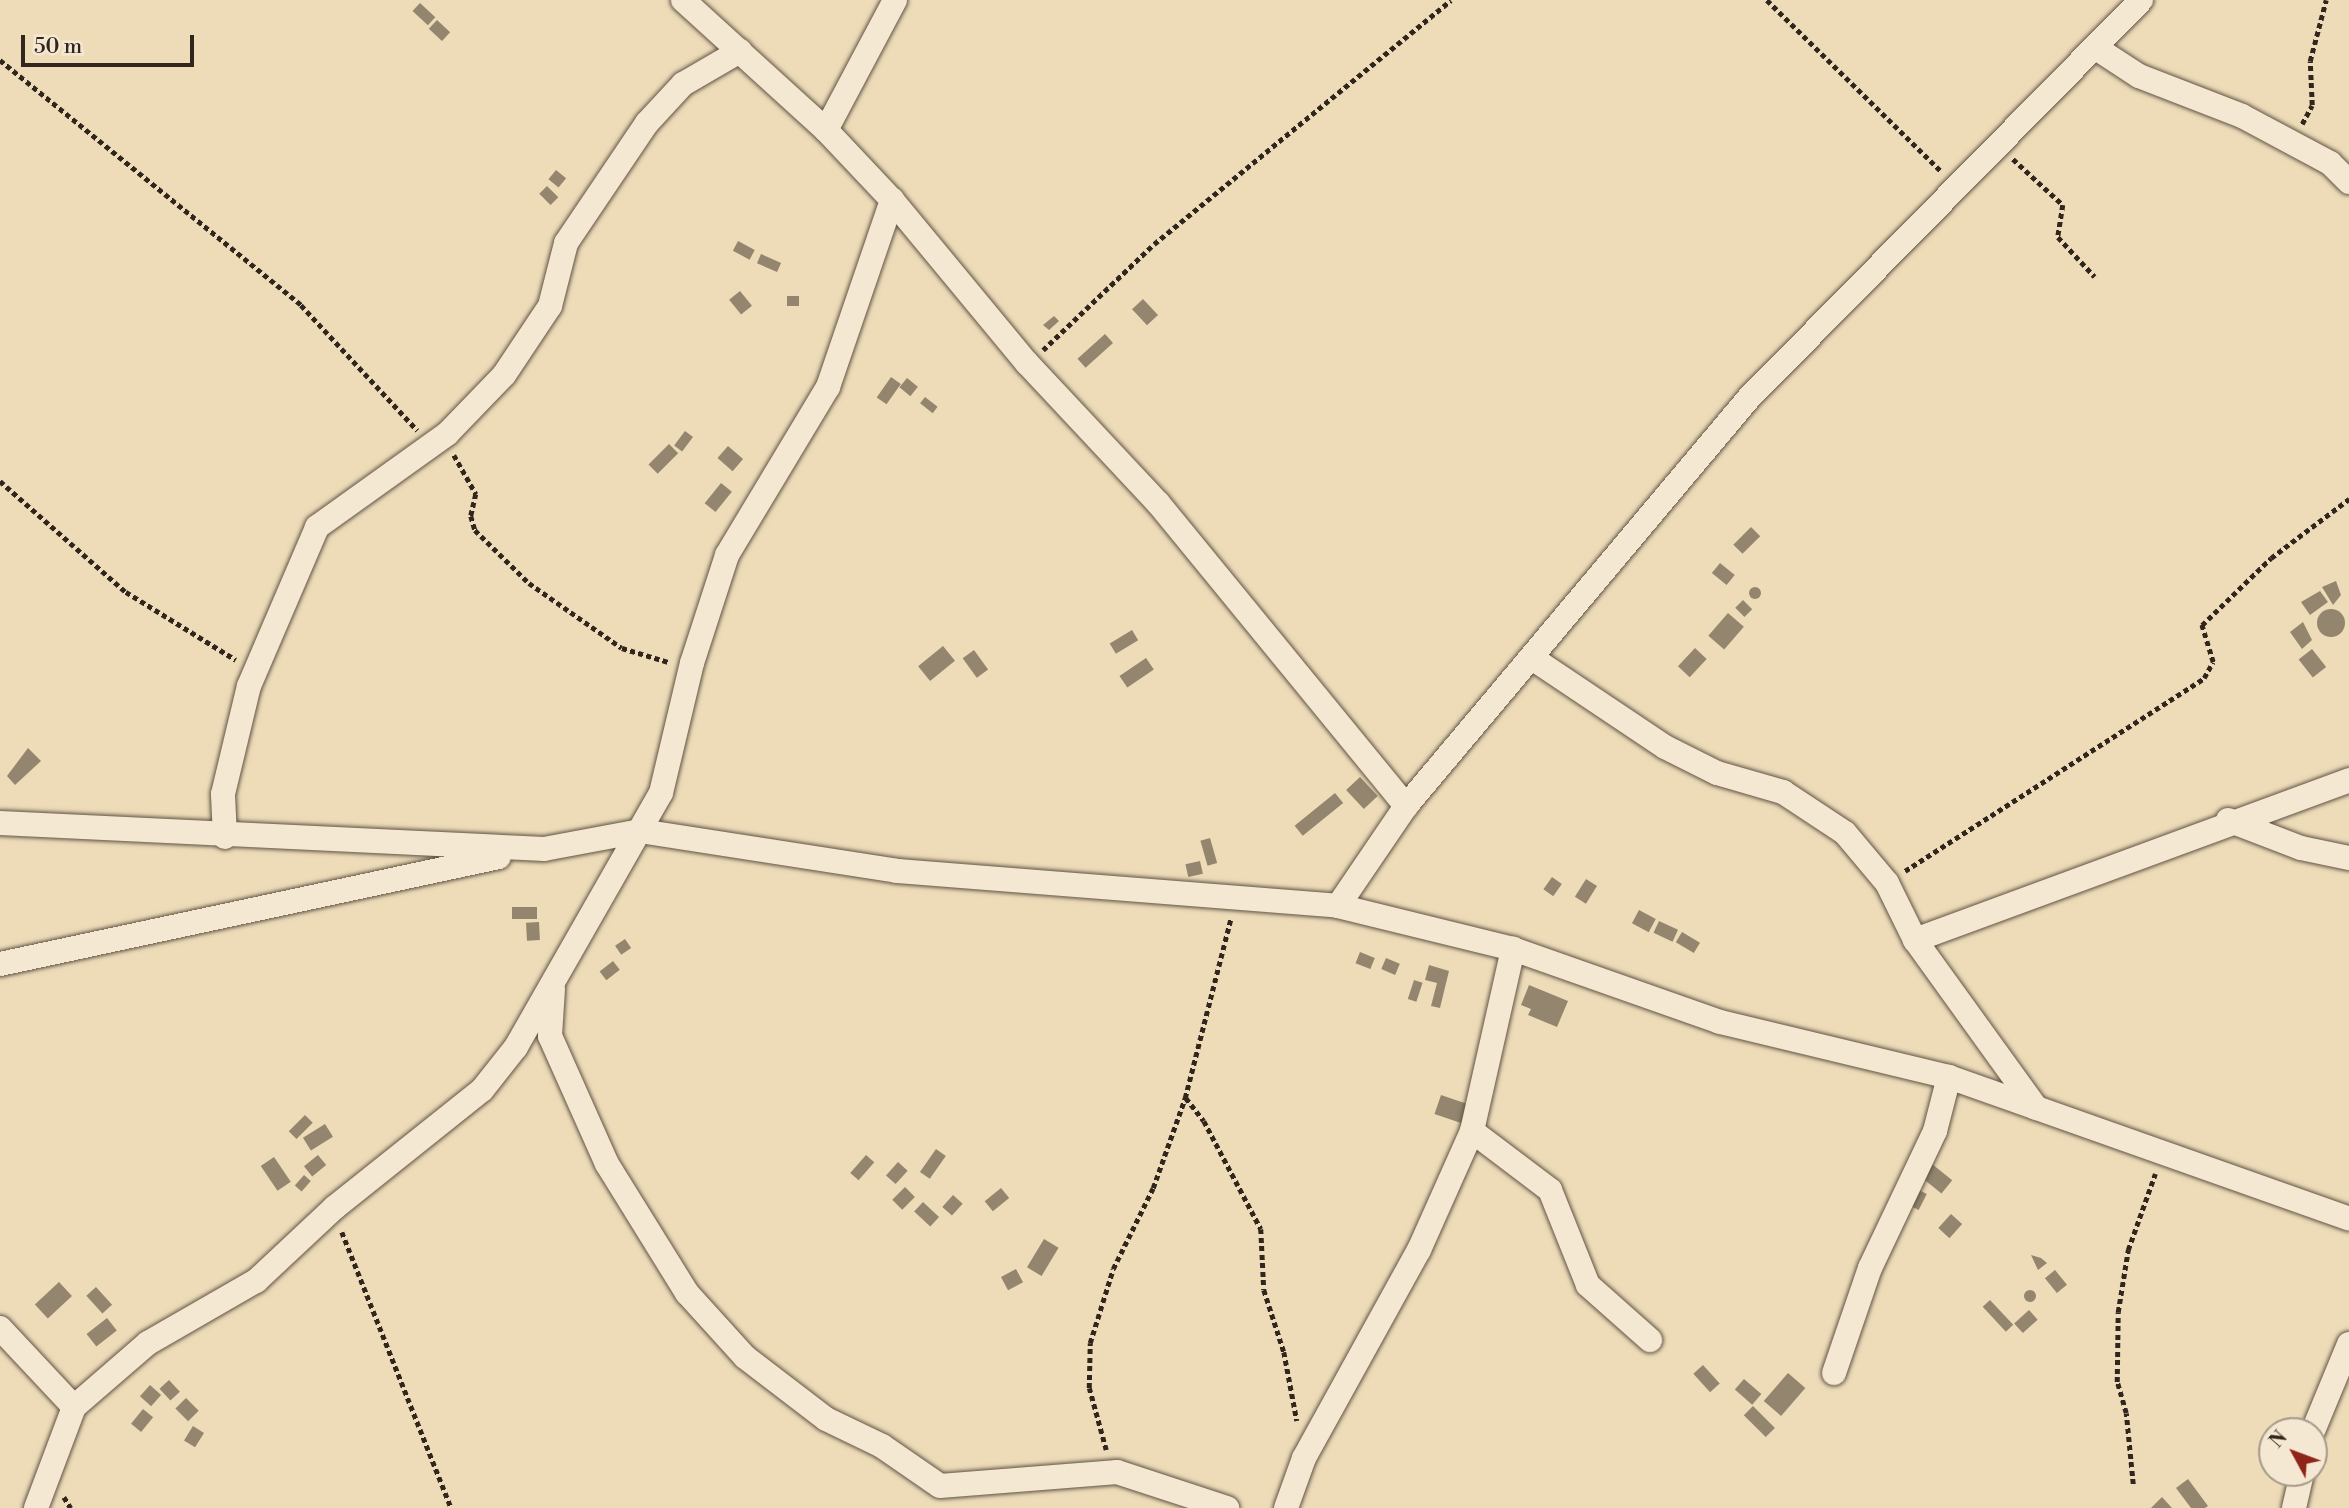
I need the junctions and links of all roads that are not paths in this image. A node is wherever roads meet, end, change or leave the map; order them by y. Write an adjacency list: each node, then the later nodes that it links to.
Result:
1 (683, 0): 5 (street)
2 (895, 0): 6 (street)
3 (2141, 0): 4 (street)
4 (2096, 48): 7 (street); 9 (street)
5 (740, 51): 6 (street); 15 (street)
6 (826, 130): 8 (street)
7 (2349, 182)
8 (892, 200): 11 (street); 14 (street)
9 (1532, 658): 11 (street); 19 (street)
10 (2349, 780): 12 (street)
11 (1406, 806): 18 (street)
12 (2228, 820): 17 (street); 19 (street)
13 (0, 823): 15 (street)
14 (640, 831): 16 (street); 18 (street); 22 (street)
15 (225, 837): 16 (street)
16 (544, 849): 21 (street)
17 (2349, 858)
18 (1338, 906): 20 (street)
19 (1915, 940): 24 (street)
20 (1513, 949): 23 (street); 25 (street)
21 (0, 964)
22 (554, 982): 31 (street); 35 (street)
23 (1949, 1077): 24 (street); 30 (street)
24 (2036, 1108): 26 (street)
25 (1472, 1131): 28 (street); 36 (street)
26 (2349, 1219)
27 (0, 1328): 31 (street)
28 (1650, 1340)
29 (2349, 1344): 32 (street)
30 (1835, 1373)
31 (74, 1408): 34 (street)
32 (2319, 1417)
33 (2299, 1487): 37 (street)
34 (36, 1508)
35 (1227, 1508)
36 (1286, 1508)
37 (2294, 1508)

